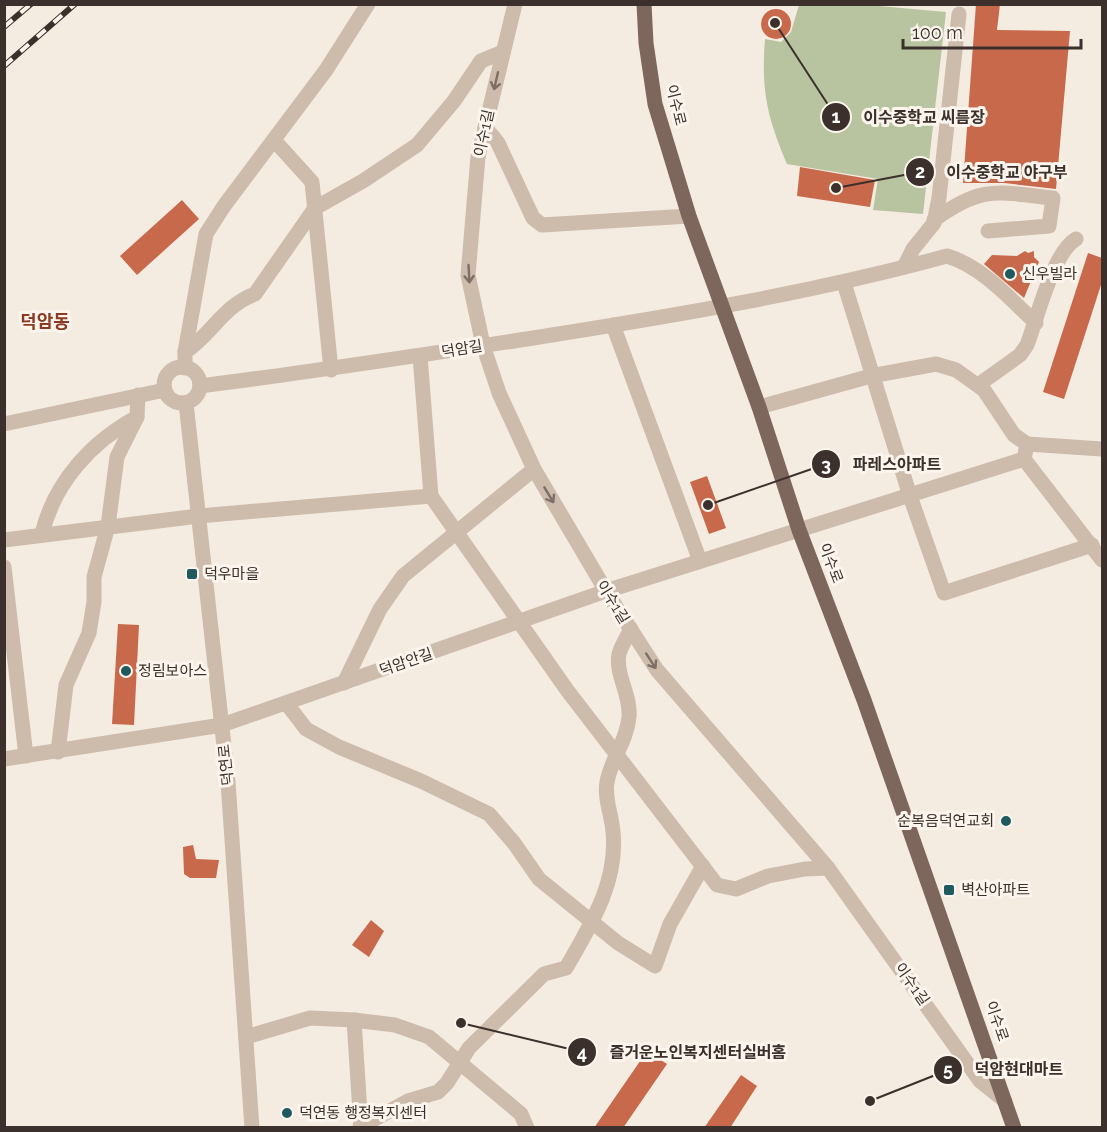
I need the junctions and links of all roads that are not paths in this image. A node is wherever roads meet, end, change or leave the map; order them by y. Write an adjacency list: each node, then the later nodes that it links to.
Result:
1 (368, 4): 7 (street)
2 (515, 4): 5 (street, 이수1길)
3 (644, 4): 9 (main road, 이수로)
4 (959, 14): 10 (street)
5 (503, 51): 6 (street, 이수1길, one-way to 6); 8 (street)
6 (485, 127): 9 (street); 18 (street, 이수1길, one-way to 18)
7 (273, 140): 8 (street); 20 (street)
8 (315, 208): 20 (street); 21 (street)
9 (689, 216): 15 (main road, 이수로)
10 (934, 220): 11 (street); 13 (street)
11 (988, 231)
12 (1076, 238): 16 (street)
13 (904, 267): 14 (street, 덕암길); 16 (street, 덕암길)
14 (844, 283): 15 (street, 덕암길); 22 (street)
15 (724, 308): 17 (street, 덕암길); 28 (main road, 이수로)
16 (1036, 323): 23 (street)
17 (613, 325): 18 (street, 덕암길); 45 (street)
18 (483, 345): 19 (street, 덕암길); 34 (street, 이수1길)
19 (420, 356): 21 (street, 덕암길); 35 (street)
20 (185, 360): 24 (street); 25 (street)
21 (331, 370): 24 (street, 덕암길)
22 (871, 376): 23 (street); 28 (street); 36 (street)
23 (978, 385): 31 (street)
24 (200, 386): 27 (street)
25 (165, 390): 26 (street); 27 (street)
26 (138, 394): 29 (street); 30 (street)
27 (186, 403): 37 (street, 덕연로)
28 (759, 407): 39 (main road, 이수로)
29 (137, 417): 38 (street); 41 (street)
30 (4, 424)
31 (1028, 444): 32 (street); 33 (street)
32 (1102, 449)
33 (1024, 459): 36 (street, 덕암안길); 43 (street)
34 (534, 469): 40 (street); 47 (street, 이수1길, one-way to 47)
35 (431, 496): 37 (street); 40 (street)
36 (909, 496): 39 (street, 덕암안길); 43 (street)
37 (199, 516): 38 (street); 52 (street, 덕연로)
38 (108, 526): 41 (street); 53 (street)
39 (799, 530): 45 (street, 덕암안길); 63 (main road, 이수로)
40 (455, 532): 48 (street); 50 (street)
41 (42, 534): 42 (street)
42 (4, 540)
43 (1092, 545): 44 (street)
44 (1102, 560)
45 (700, 561): 47 (street, 덕암안길)
46 (4, 567): 55 (street)
47 (606, 591): 48 (street, 덕암안길); 49 (street, 이수1길)
48 (519, 623): 50 (street, 덕암안길); 54 (street)
49 (631, 629): 54 (street); 58 (street, 이수1길, one-way to 58)
50 (344, 683): 51 (street, 덕암안길)
51 (287, 704): 52 (street, 덕암안길); 59 (street)
52 (222, 725): 53 (street, 덕암안길); 61 (street, 덕연로)
53 (58, 752): 55 (street, 덕암안길)
54 (618, 754): 57 (street); 59 (street)
55 (26, 756): 56 (street, 덕암안길)
56 (4, 759)
57 (703, 866): 58 (street); 59 (street)
58 (828, 868): 63 (street, 이수1길)
59 (591, 921): 62 (street)
60 (354, 1020): 61 (street); 62 (street); 64 (street)
61 (246, 1037): 65 (street, 덕연로)
62 (459, 1062): 64 (street); 66 (street)
63 (1005, 1101): 67 (main road, 이수로)
64 (360, 1127)
65 (252, 1128)
66 (527, 1128)
67 (1014, 1128)

